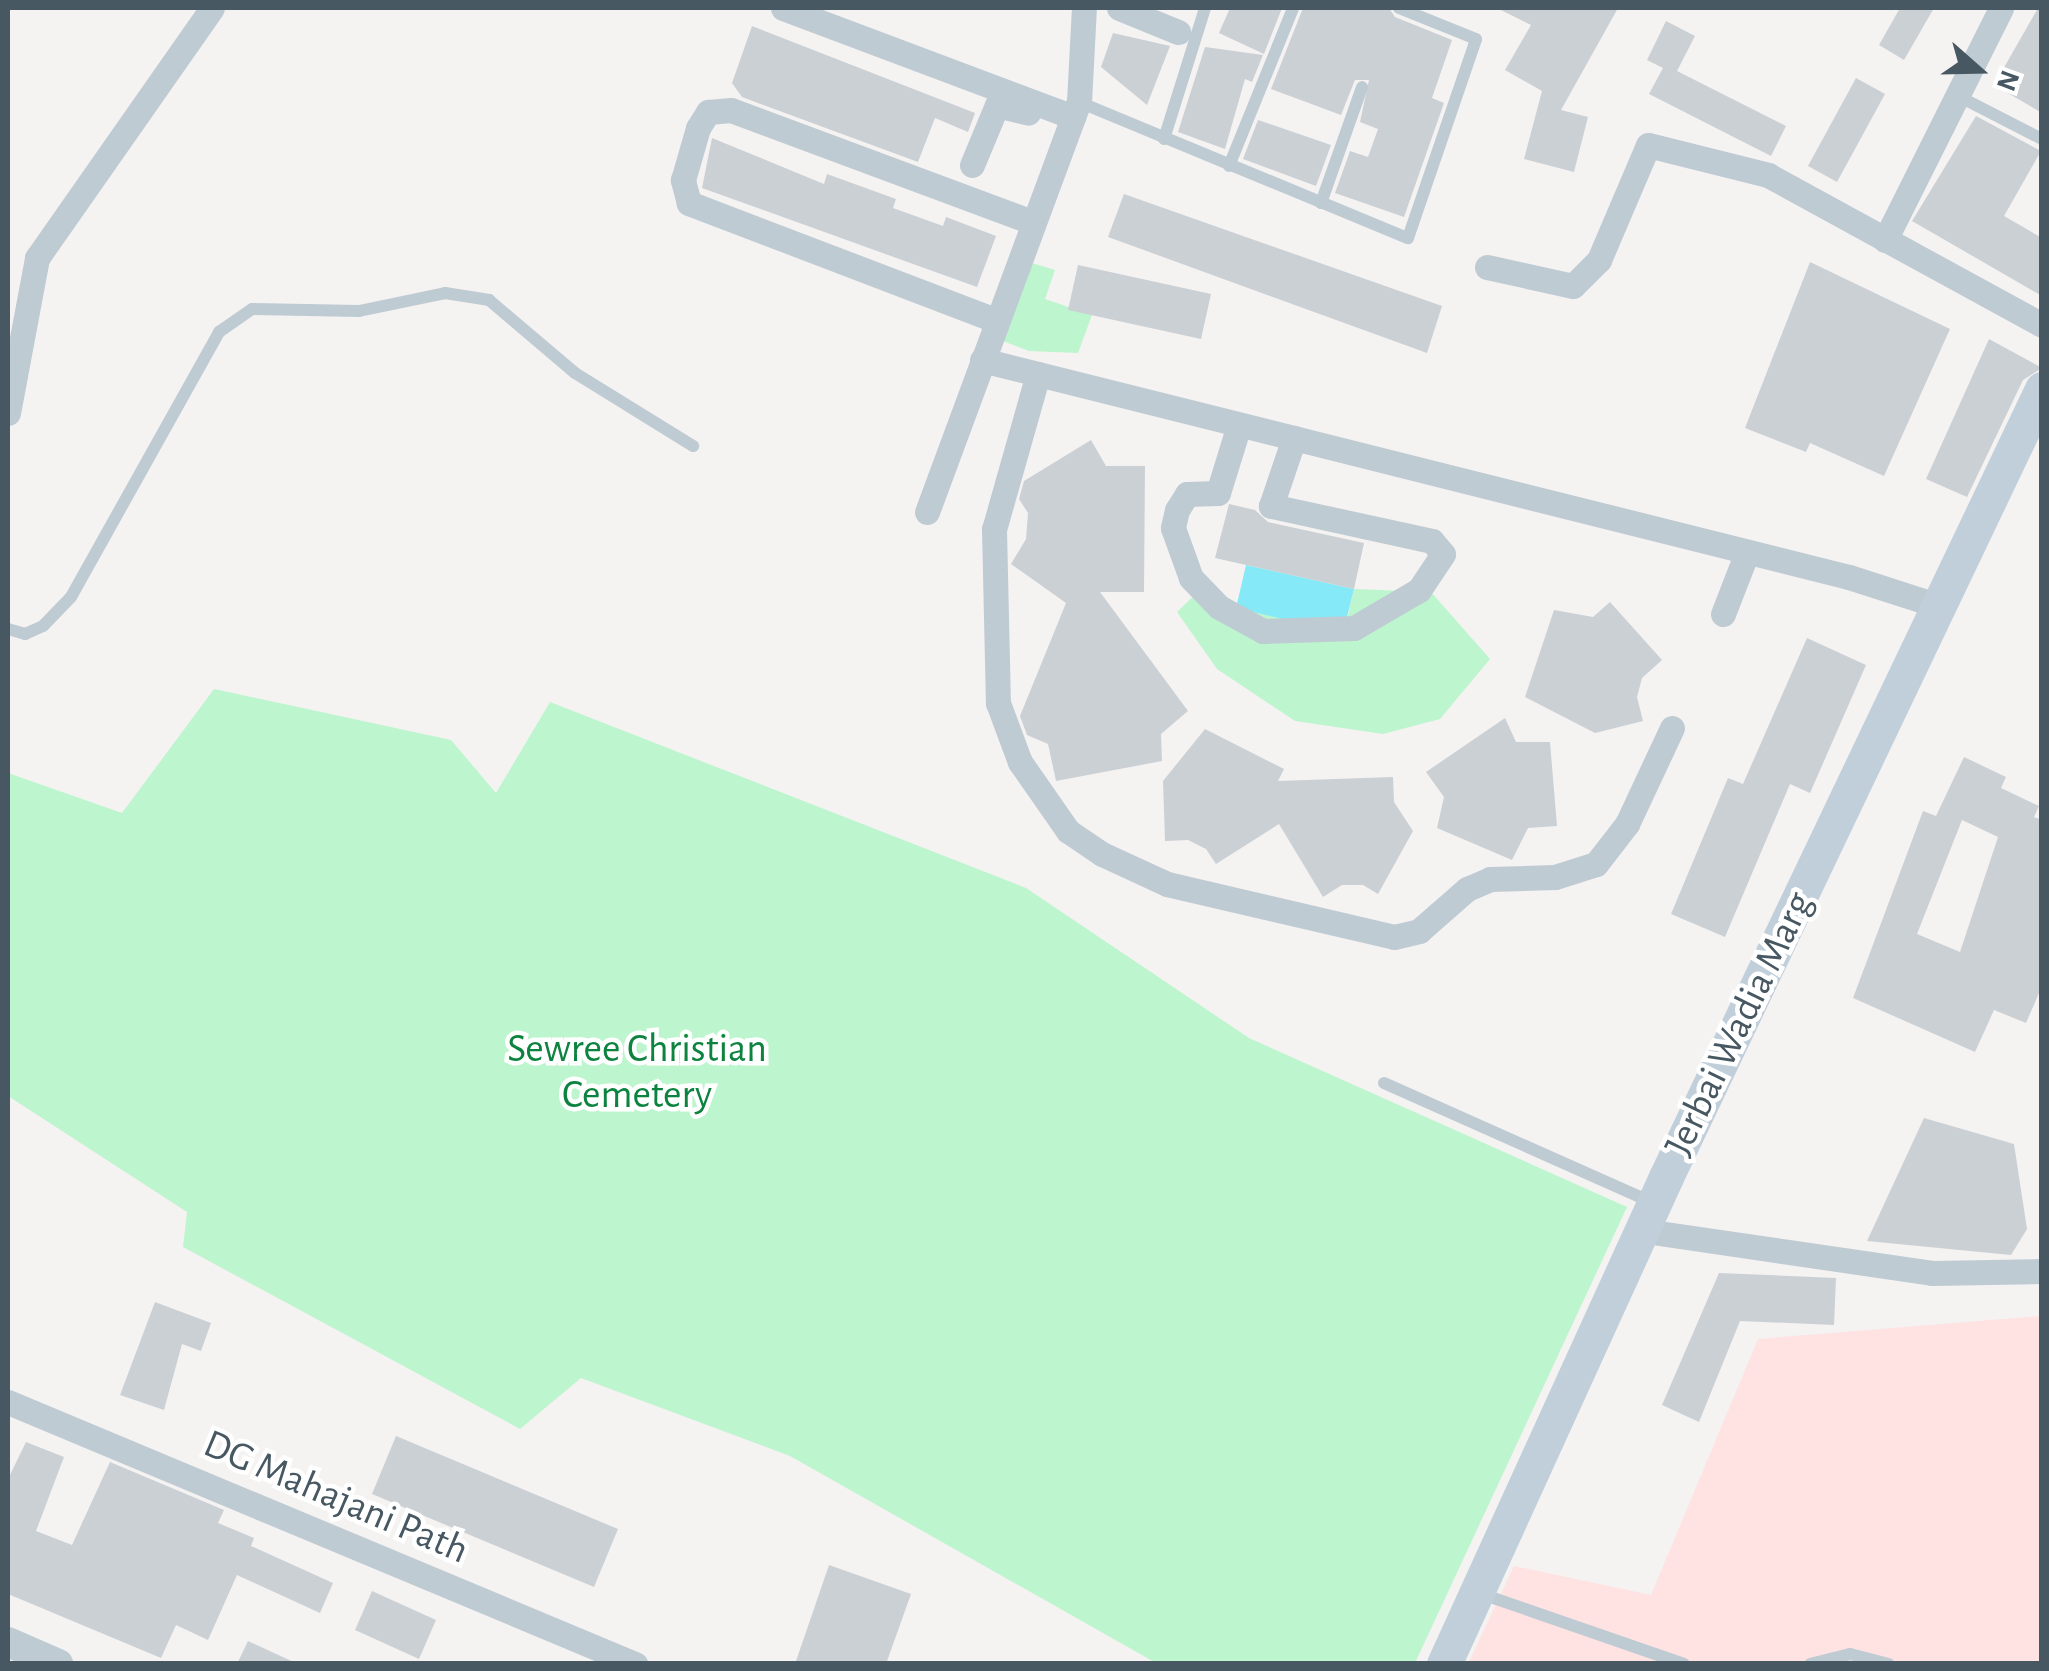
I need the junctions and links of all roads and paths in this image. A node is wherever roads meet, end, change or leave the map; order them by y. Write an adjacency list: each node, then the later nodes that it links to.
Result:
1 (212, 8): 29 (street)
2 (783, 8): 12 (street)
3 (1084, 8): 13 (street)
4 (1119, 8): 9 (street)
5 (1205, 8): 14 (lane)
6 (1293, 8): 18 (lane)
7 (1400, 8): 20 (lane)
8 (2001, 8): 11 (street)
9 (1178, 32)
10 (1362, 87): 20 (lane)
11 (1958, 96): 15 (lane); 22 (street)
12 (1009, 100): 13 (street); 17 (street)
13 (1070, 117): 14 (lane); 16 (street)
14 (1164, 139): 18 (lane)
15 (2042, 139)
16 (1052, 153): 19 (street); 21 (street)
17 (972, 165)
18 (1229, 166): 20 (lane)
19 (1036, 182)
20 (1321, 203)
21 (1030, 222): 24 (street); 24 (street)
22 (1885, 240): 23 (street); 25 (street)
23 (1487, 267)
24 (995, 320): 26 (street)
25 (2042, 325)
26 (982, 360): 27 (street); 33 (street)
27 (1038, 374): 30 (street); 38 (street)
28 (2042, 388): 35 (main road, Jerbai Wadia Marg)
29 (8, 413)
30 (1240, 425): 31 (street); 31 (street)
31 (1294, 438): 34 (street)
32 (692, 446): 37 (lane)
33 (927, 512)
34 (1747, 552): 35 (street); 36 (street)
35 (1939, 606): 40 (main road, Jerbai Wadia Marg)
36 (1723, 614)
37 (8, 629)
38 (1672, 728)
39 (1384, 1082): 40 (lane)
40 (1650, 1218): 41 (street); 43 (main road, Jerbai Wadia Marg)
41 (2042, 1271)
42 (8, 1402): 47 (street, DG Mahajani Path)
43 (1476, 1592): 45 (main road, Jerbai Wadia Marg); 48 (lane)
44 (8, 1642): 46 (street)
45 (1449, 1662)
46 (58, 1664)
47 (634, 1664)
48 (1684, 1664)
49 (1810, 1664): 50 (lane)
50 (1889, 1664)

